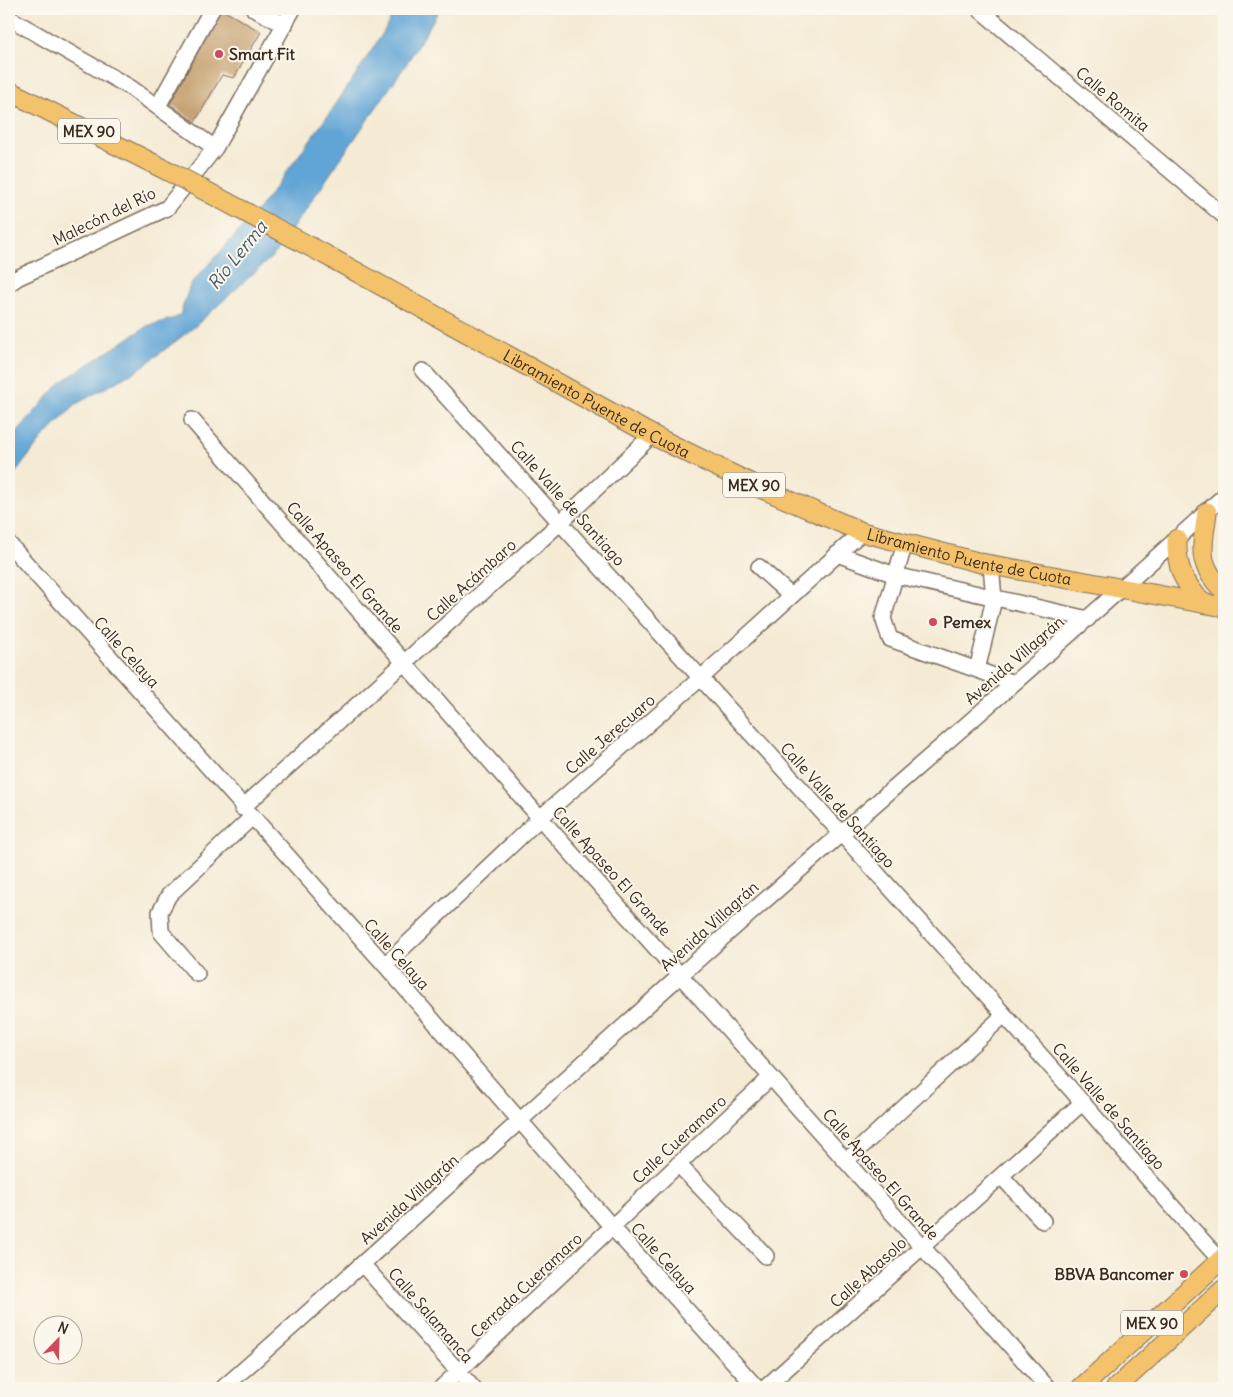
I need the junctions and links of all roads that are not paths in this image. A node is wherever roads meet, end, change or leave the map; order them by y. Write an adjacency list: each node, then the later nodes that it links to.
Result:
1 (212, 9): 8 (street)
2 (256, 9): 6 (street)
3 (293, 9): 6 (street, Malecón del Río)
4 (979, 9): 10 (street, Calle Romita)
5 (9, 18): 8 (street)
6 (285, 25): 9 (street, Malecón del Río)
7 (9, 91): 14 (main road, Libramiento Puente de Cuota / MEX 90, bridge)
8 (158, 106): 9 (street)
9 (215, 148): 11 (street, Malecón del Río)
10 (1224, 216)
11 (9, 284)
12 (424, 371): 17 (street, Calle Valle de Santiago)
13 (192, 420): 33 (street, Calle Apaseo El Grande)
14 (652, 435): 17 (street, Calle Acámbaro); 18 (main road, Libramiento Puente de Cuota / MEX 90)
15 (1224, 496): 16 (street, Avenida Villagrán)
16 (1207, 512): 19 (street, Avenida Villagrán); 27 (main road)
17 (562, 522): 33 (street, Calle Acámbaro); 35 (street, Calle Valle de Santiago)
18 (862, 532): 20 (main road, Libramiento Puente de Cuota / MEX 90); 22 (street, Calle Jerecuaro)
19 (1177, 539): 26 (street, Avenida Villagrán); 30 (main road)
20 (905, 543): 23 (main road, Libramiento Puente de Cuota / MEX 90); 25 (street)
21 (9, 544): 37 (street, Calle Celaya)
22 (837, 554): 25 (street); 28 (street, Calle Jerecuaro)
23 (991, 565): 26 (main road, Libramiento Puente de Cuota / MEX 90); 29 (street)
24 (759, 567): 28 (street)
25 (896, 575): 29 (street); 34 (street)
26 (1122, 589): 30 (main road, Libramiento Puente de Cuota / MEX 90); 32 (street, Avenida Villagrán)
27 (1224, 591)
28 (791, 596): 35 (street, Calle Jerecuaro)
29 (994, 599): 32 (street); 34 (street)
30 (1202, 603): 31 (main road, Libramiento Puente de Cuota / MEX 90)
31 (1224, 606)
32 (1088, 619): 36 (street, Avenida Villagrán)
33 (405, 662): 37 (street, Calle Acámbaro); 38 (street, Calle Apaseo El Grande)
34 (977, 670): 36 (street)
35 (702, 677): 38 (street, Calle Jerecuaro); 39 (street, Calle Valle de Santiago)
36 (1014, 683): 39 (street, Avenida Villagrán)
37 (247, 813): 40 (street, Calle Celaya); 41 (street, Calle Acámbaro)
38 (540, 818): 40 (street, Calle Jerecuaro); 42 (street, Calle Apaseo El Grande)
39 (840, 834): 42 (street, Avenida Villagrán); 43 (street, Calle Valle de Santiago)
40 (385, 965): 46 (street, Calle Celaya)
41 (197, 974)
42 (682, 974): 44 (street, Calle Apaseo El Grande); 46 (street, Avenida Villagrán)
43 (1004, 1015): 45 (street, Calle Valle de Santiago); 47 (street)
44 (771, 1077): 47 (street, Calle Apaseo El Grande); 48 (street, Calle Cueramaro)
45 (1083, 1102): 49 (street, Calle Abasolo); 54 (street, Calle Valle de Santiago)
46 (520, 1121): 51 (street, Calle Celaya); 55 (street, Avenida Villagrán)
47 (846, 1161): 52 (street, Calle Apaseo El Grande)
48 (678, 1164): 51 (street, Calle Cueramaro); 53 (street)
49 (1001, 1176): 50 (street); 52 (street, Calle Abasolo)
50 (1042, 1221)
51 (612, 1227): 57 (street, Cerrada Cueramaro); 61 (street, Calle Celaya)
52 (921, 1247): 62 (street, Calle Abasolo); 63 (street, Calle Apaseo El Grande)
53 (766, 1256)
54 (1223, 1261): 64 (main road, MEX 90)
55 (363, 1265): 57 (street, Calle Salamanca); 58 (street, Avenida Villagrán)
56 (1224, 1289): 65 (main road, MEX 90)
57 (458, 1373): 59 (street, Cerrada Cueramaro); 60 (street, Calle Salamanca)
58 (223, 1388)
59 (440, 1388)
60 (472, 1388)
61 (757, 1388)
62 (766, 1388)
63 (1048, 1388)
64 (1081, 1388)
65 (1116, 1388)

